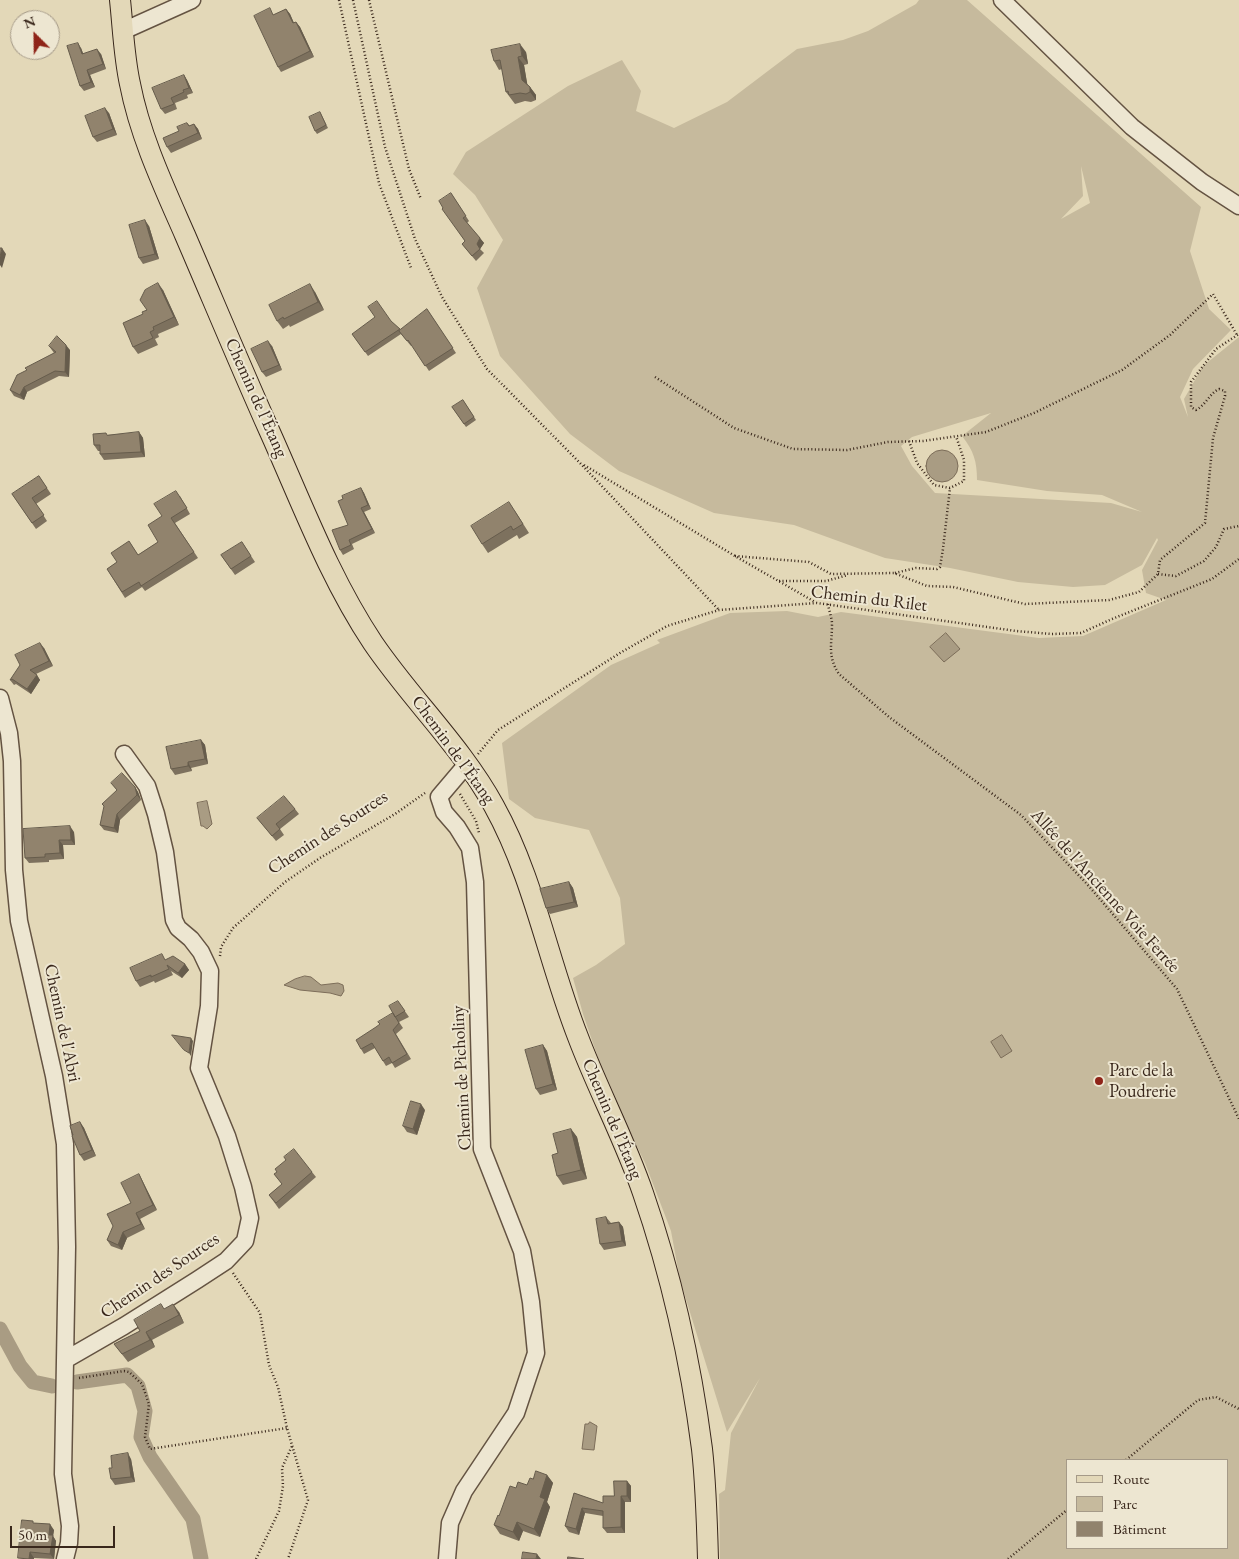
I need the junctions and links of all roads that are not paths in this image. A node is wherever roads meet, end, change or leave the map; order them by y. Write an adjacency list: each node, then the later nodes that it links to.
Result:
1 (120, 0): 4 (main road, Chemin de l’Étang)
2 (192, 0): 4 (street)
3 (1002, 0): 5 (street)
4 (123, 31): 8 (main road, Chemin de l’Étang)
5 (1239, 206)
6 (0, 698): 9 (street, Chemin de l'Abri)
7 (124, 754): 9 (street, Chemin des Sources)
8 (465, 762): 11 (street, Chemin de Picholiny); 12 (main road, Chemin de l’Étang)
9 (65, 1360): 10 (street, Chemin de l'Abri)
10 (65, 1559)
11 (447, 1559)
12 (708, 1559)

